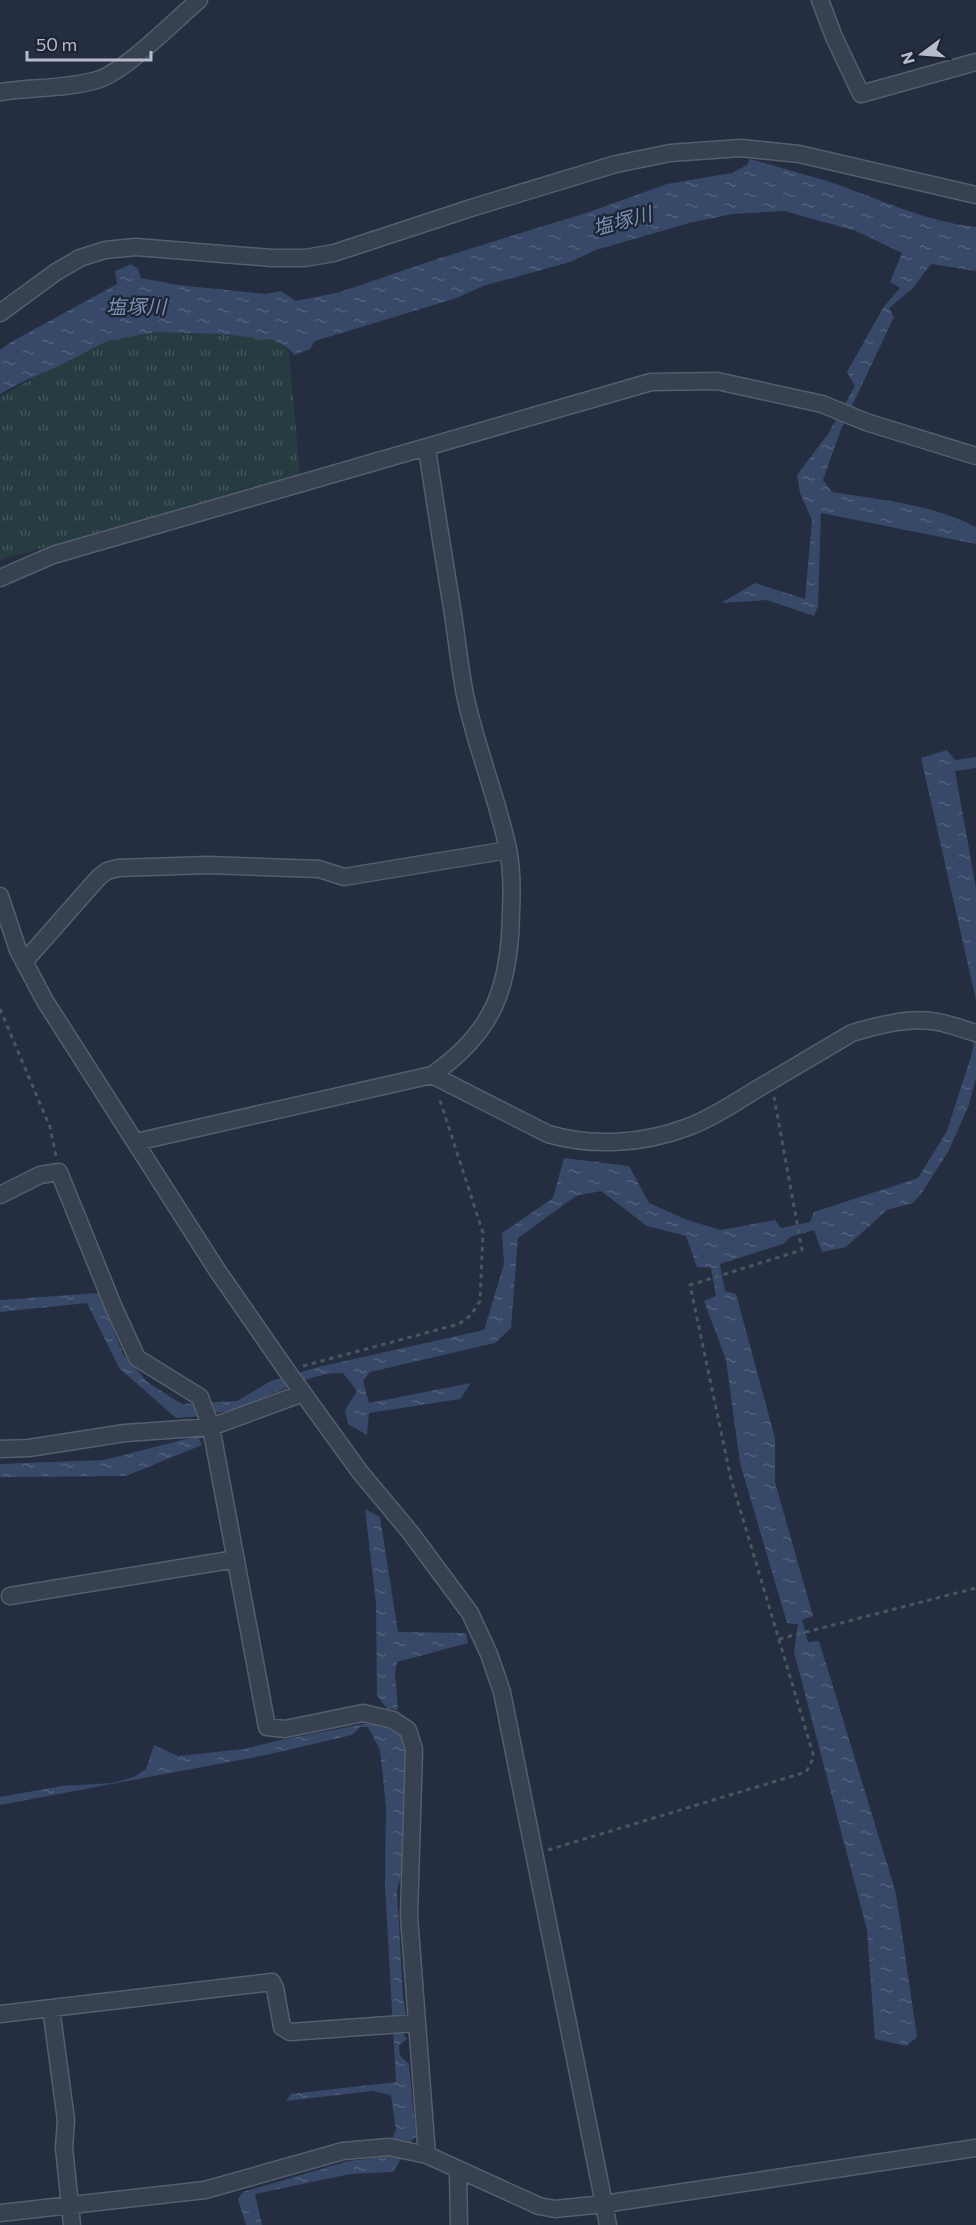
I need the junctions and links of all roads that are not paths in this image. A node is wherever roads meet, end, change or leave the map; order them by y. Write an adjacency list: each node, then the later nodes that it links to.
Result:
1 (198, 0): 4 (street)
2 (820, 0): 3 (street)
3 (976, 62)
4 (0, 92)
5 (976, 195): 6 (street)
6 (0, 313)
7 (427, 448): 8 (street); 9 (street); 10 (street)
8 (976, 456)
9 (0, 578)
10 (508, 850): 13 (street); 15 (street)
11 (0, 896): 12 (street)
12 (5, 936): 13 (street)
13 (24, 962): 16 (street)
14 (976, 1033): 15 (street)
15 (432, 1075): 16 (street)
16 (136, 1142): 18 (street)
17 (0, 1195): 19 (street)
18 (303, 1393): 19 (street); 29 (street)
19 (211, 1427): 20 (street); 21 (street)
20 (0, 1449)
21 (236, 1559): 22 (street); 25 (street)
22 (10, 1596)
23 (51, 2008): 24 (street); 25 (street); 30 (street)
24 (0, 2014)
25 (416, 2023): 27 (street)
26 (976, 2148): 29 (street)
27 (427, 2155): 28 (street); 30 (street)
28 (458, 2171): 29 (street); 33 (street)
29 (604, 2204): 34 (street)
30 (69, 2206): 31 (street); 32 (street)
31 (0, 2213)
32 (72, 2225)
33 (459, 2225)
34 (608, 2225)

